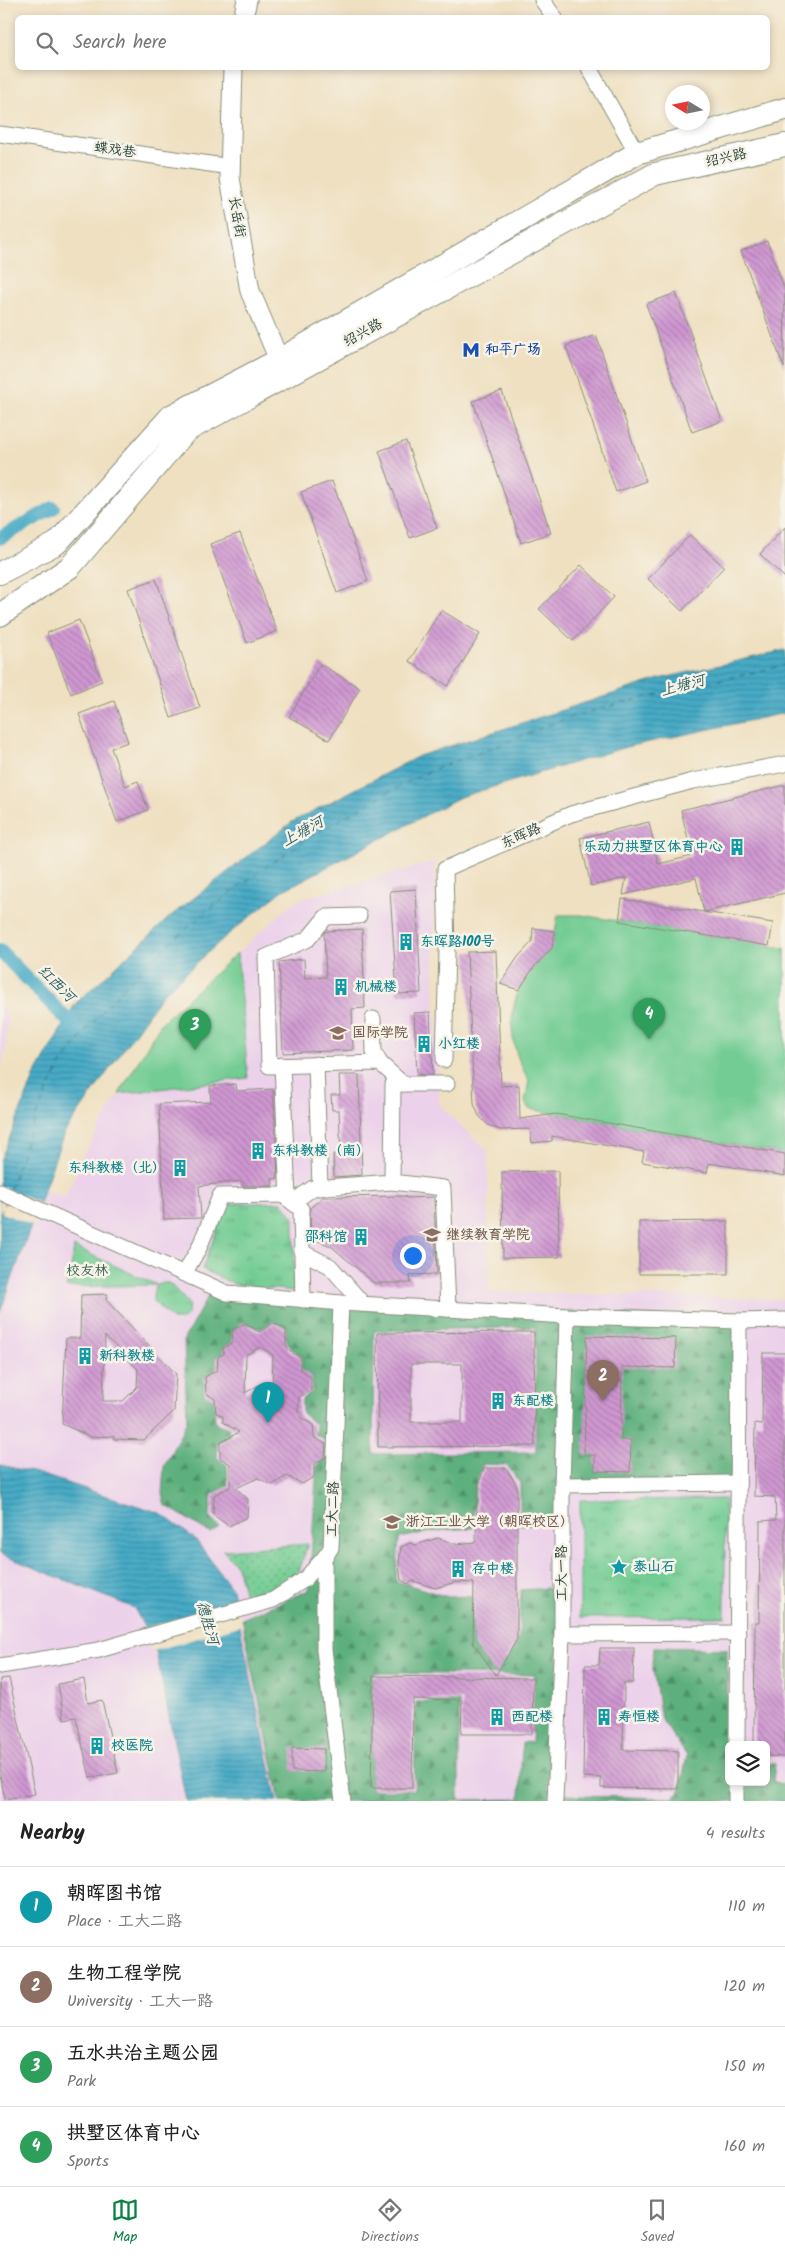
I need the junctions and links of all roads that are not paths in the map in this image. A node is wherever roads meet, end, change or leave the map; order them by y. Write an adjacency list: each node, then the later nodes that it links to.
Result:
1 (247, 0): 3 (street)
2 (542, 0): 4 (street)
3 (244, 15)
4 (554, 15)
5 (233, 70): 11 (street, 长岳街)
6 (590, 70): 10 (street)
7 (785, 109): 10 (main road, 绍兴路)
8 (0, 134): 11 (street, 蝶戏巷)
9 (785, 144): 14 (main road, 绍兴路)
10 (637, 153): 12 (main road, 绍兴路)
11 (231, 166): 12 (street, 长岳街)
12 (279, 360): 13 (main road, 绍兴路)
13 (0, 573)
14 (0, 614)
15 (785, 764): 18 (street, 东晖路)
16 (359, 916): 21 (street)
17 (373, 1019): 19 (street)
18 (444, 1060)
19 (380, 1063): 20 (street); 22 (street)
20 (316, 1064): 21 (street); 25 (street)
21 (282, 1065): 27 (street)
22 (403, 1084): 23 (street); 24 (street)
23 (446, 1084)
24 (392, 1182): 25 (street); 33 (street)
25 (320, 1188): 27 (street)
26 (0, 1192): 29 (street)
27 (290, 1200): 28 (street); 29 (street)
28 (302, 1252): 30 (street); 32 (street)
29 (184, 1274): 30 (street)
30 (303, 1300): 31 (street)
31 (341, 1303): 32 (street); 39 (street, 工大二路)
32 (363, 1304): 33 (street)
33 (448, 1309): 34 (street)
34 (566, 1316): 36 (street); 38 (street, 工大一路)
35 (785, 1320): 36 (street)
36 (739, 1321): 37 (street)
37 (738, 1483): 38 (street); 40 (street)
38 (562, 1485): 41 (street, 工大一路)
39 (324, 1558): 42 (street); 45 (street, 工大二路)
40 (738, 1633): 41 (street); 43 (street)
41 (562, 1634): 46 (street, 工大一路)
42 (0, 1666)
43 (737, 1741)
44 (736, 1786): 47 (street)
45 (343, 1801)
46 (555, 1801)
47 (736, 1801)

